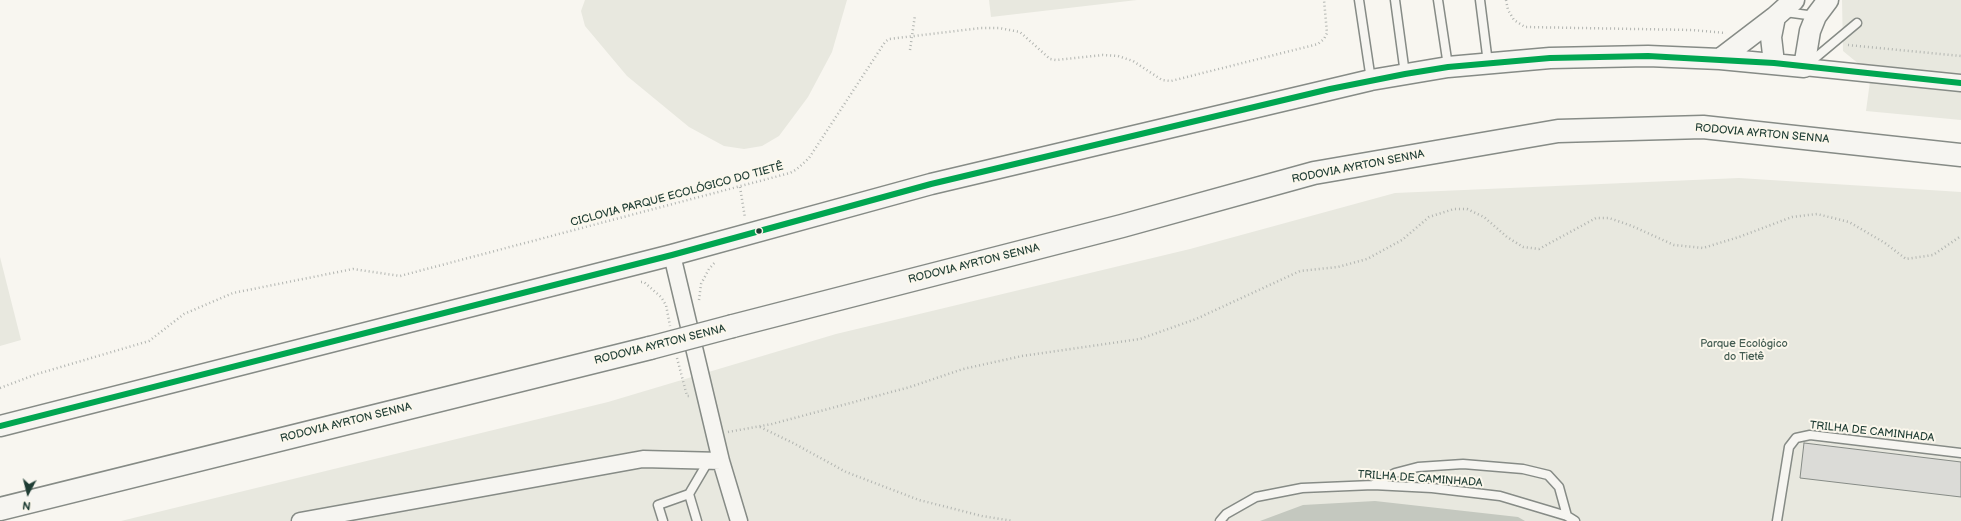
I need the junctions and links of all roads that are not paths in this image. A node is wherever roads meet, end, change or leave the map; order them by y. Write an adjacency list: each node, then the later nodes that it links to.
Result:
1 (1359, 0): 15 (lane)
2 (1395, 0): 14 (lane)
3 (1438, 0): 13 (lane)
4 (1480, 0): 11 (lane)
5 (1828, 0): 7 (street)
6 (1784, 10): 7 (lane); 9 (street); 10 (street)
7 (1816, 16): 12 (street)
8 (1857, 23): 12 (lane)
9 (1720, 59): 10 (street); 11 (street)
10 (1774, 63): 12 (street)
11 (1488, 64): 13 (street)
12 (1804, 66): 16 (street)
13 (1448, 67): 14 (street)
14 (1405, 74): 15 (street)
15 (1371, 80): 18 (street)
16 (1961, 83)
17 (1961, 155): 24 (highway, RODOVIA AYRTON SENNA, bridge)
18 (672, 256): 19 (street); 21 (street)
19 (0, 426)
20 (1961, 452): 32 (lane, TRILHA DE CAMINHADA)
21 (715, 461): 23 (lane); 26 (street); 29 (street)
22 (1373, 485): 25 (lane, TRILHA DE CAMINHADA); 25 (lane); 30 (lane, TRILHA DE CAMINHADA)
23 (689, 494): 27 (lane); 28 (lane)
24 (0, 509)
25 (1567, 516): 31 (lane, TRILHA DE CAMINHADA)
26 (300, 521)
27 (663, 521)
28 (697, 521)
29 (739, 521)
30 (1220, 521)
31 (1575, 521)
32 (1777, 521)

